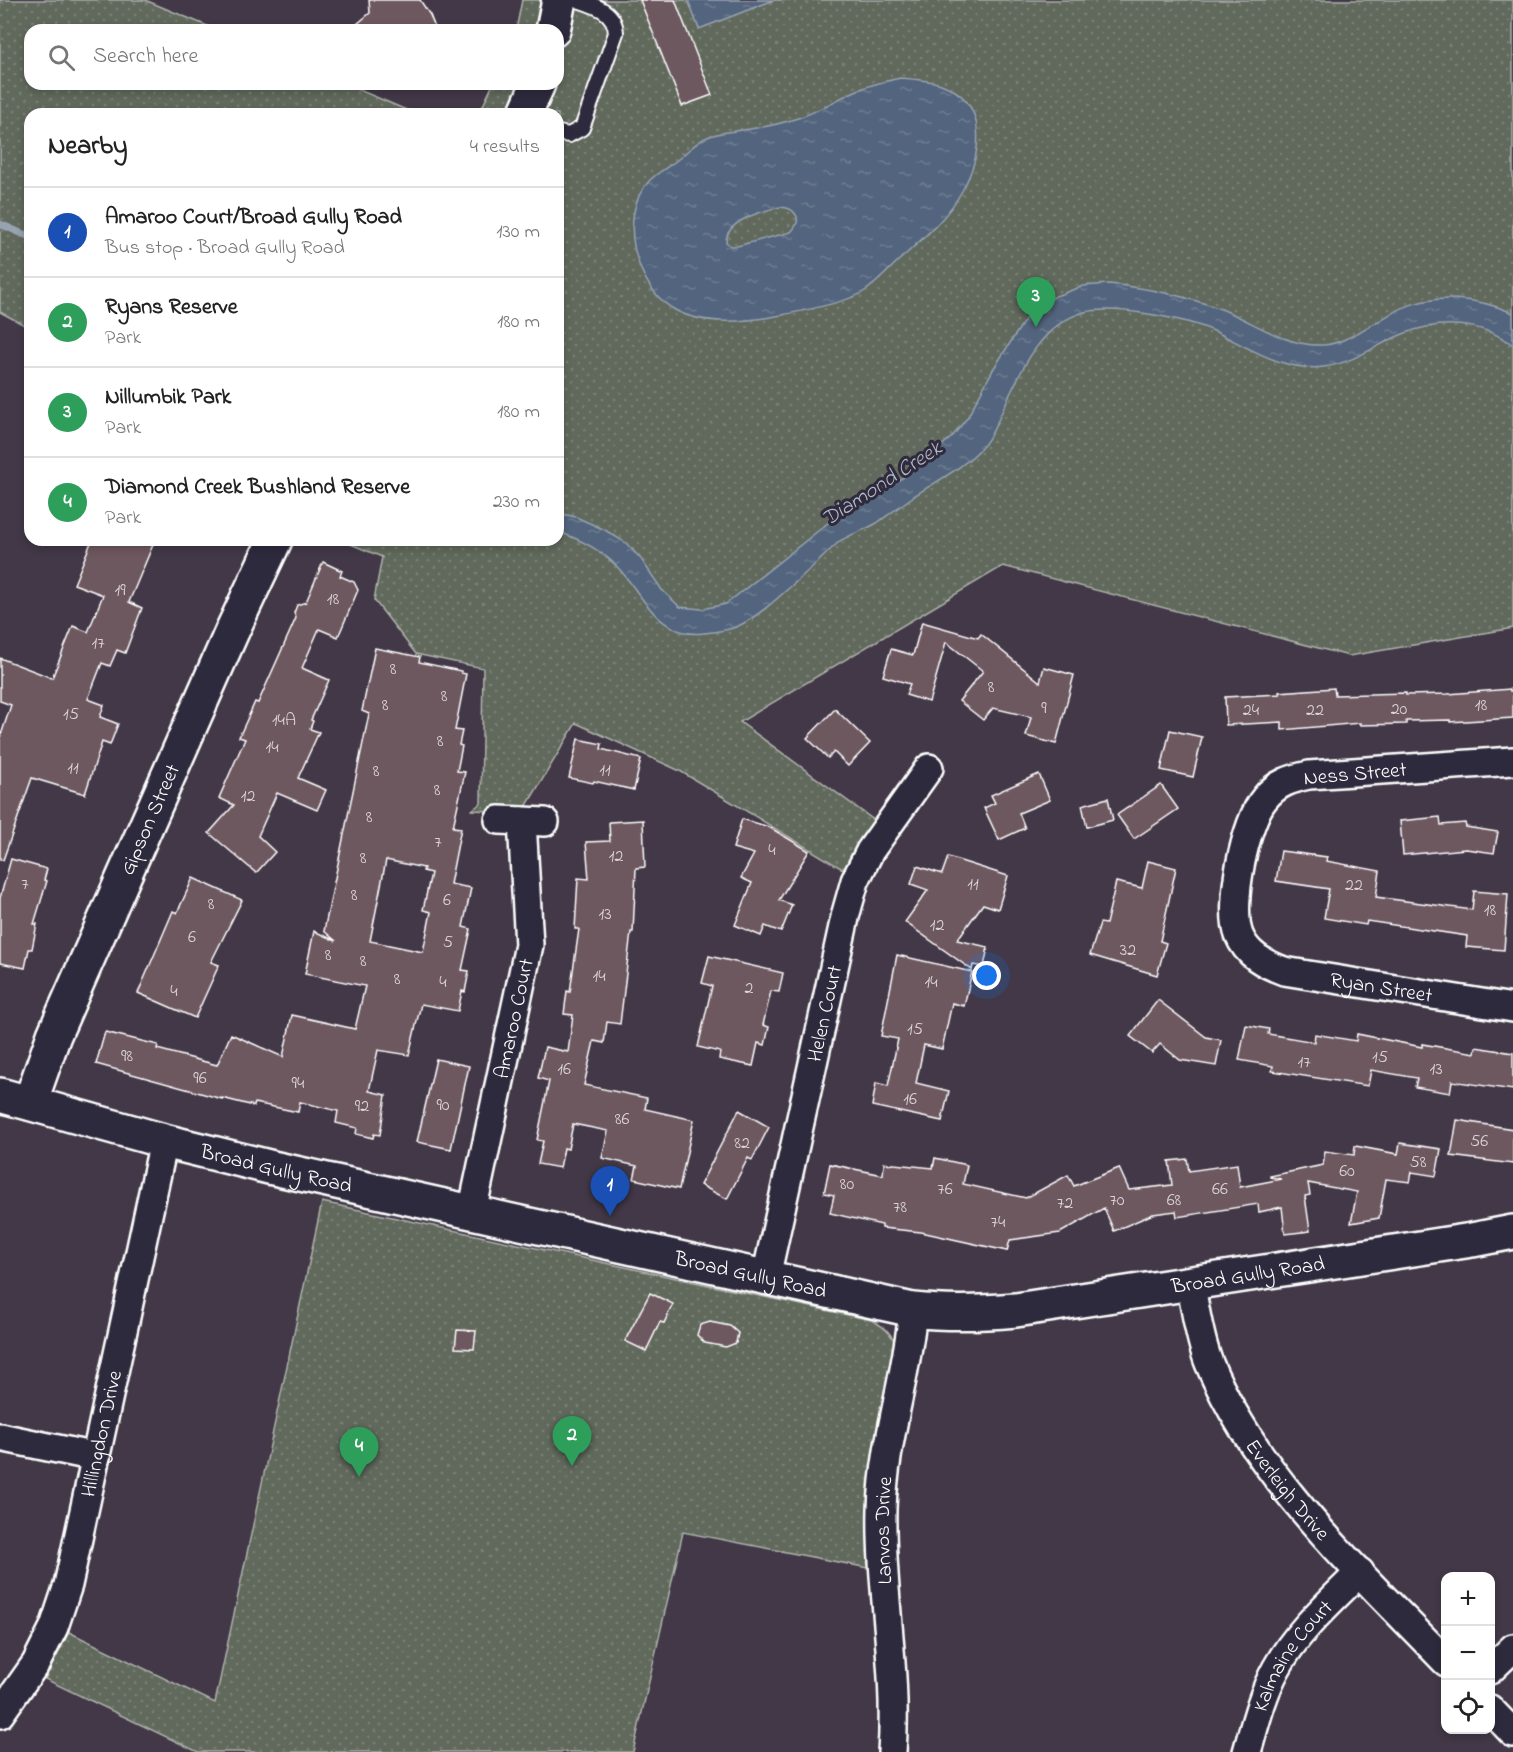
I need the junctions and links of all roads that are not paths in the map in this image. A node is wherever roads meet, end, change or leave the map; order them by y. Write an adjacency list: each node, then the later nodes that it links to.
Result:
1 (559, 0): 3 (street)
2 (578, 0): 6 (lane)
3 (554, 24)
4 (535, 90): 5 (street)
5 (528, 108)
6 (564, 134)
7 (272, 546): 13 (street, Gipson Street)
8 (1513, 761): 11 (street, Ness Street)
9 (929, 768): 17 (street, Helen Court)
10 (522, 821): 15 (street, Amaroo Court)
11 (1254, 956): 12 (street, Ryan Street)
12 (1513, 1008)
13 (15, 1099): 14 (street, Broad Gully Road)
14 (164, 1141): 15 (street, Broad Gully Road); 21 (street, Hillingdon Drive)
15 (472, 1212): 17 (street, Broad Gully Road)
16 (1513, 1232): 18 (street, Broad Gully Road)
17 (766, 1277): 19 (street, Broad Gully Road)
18 (1190, 1283): 19 (street, Broad Gully Road); 22 (street, Everleigh Drive)
19 (913, 1310): 29 (street, Lanvos Drive)
20 (0, 1437): 21 (street)
21 (96, 1457): 27 (street, Hillingdon Drive)
22 (1360, 1572): 24 (street, Everleigh Drive); 30 (street, Kalmaine Court)
23 (1513, 1648): 25 (street)
24 (1441, 1657)
25 (1495, 1666)
26 (1495, 1713): 28 (street)
27 (0, 1714)
28 (1513, 1733)
29 (892, 1752)
30 (1247, 1752)

